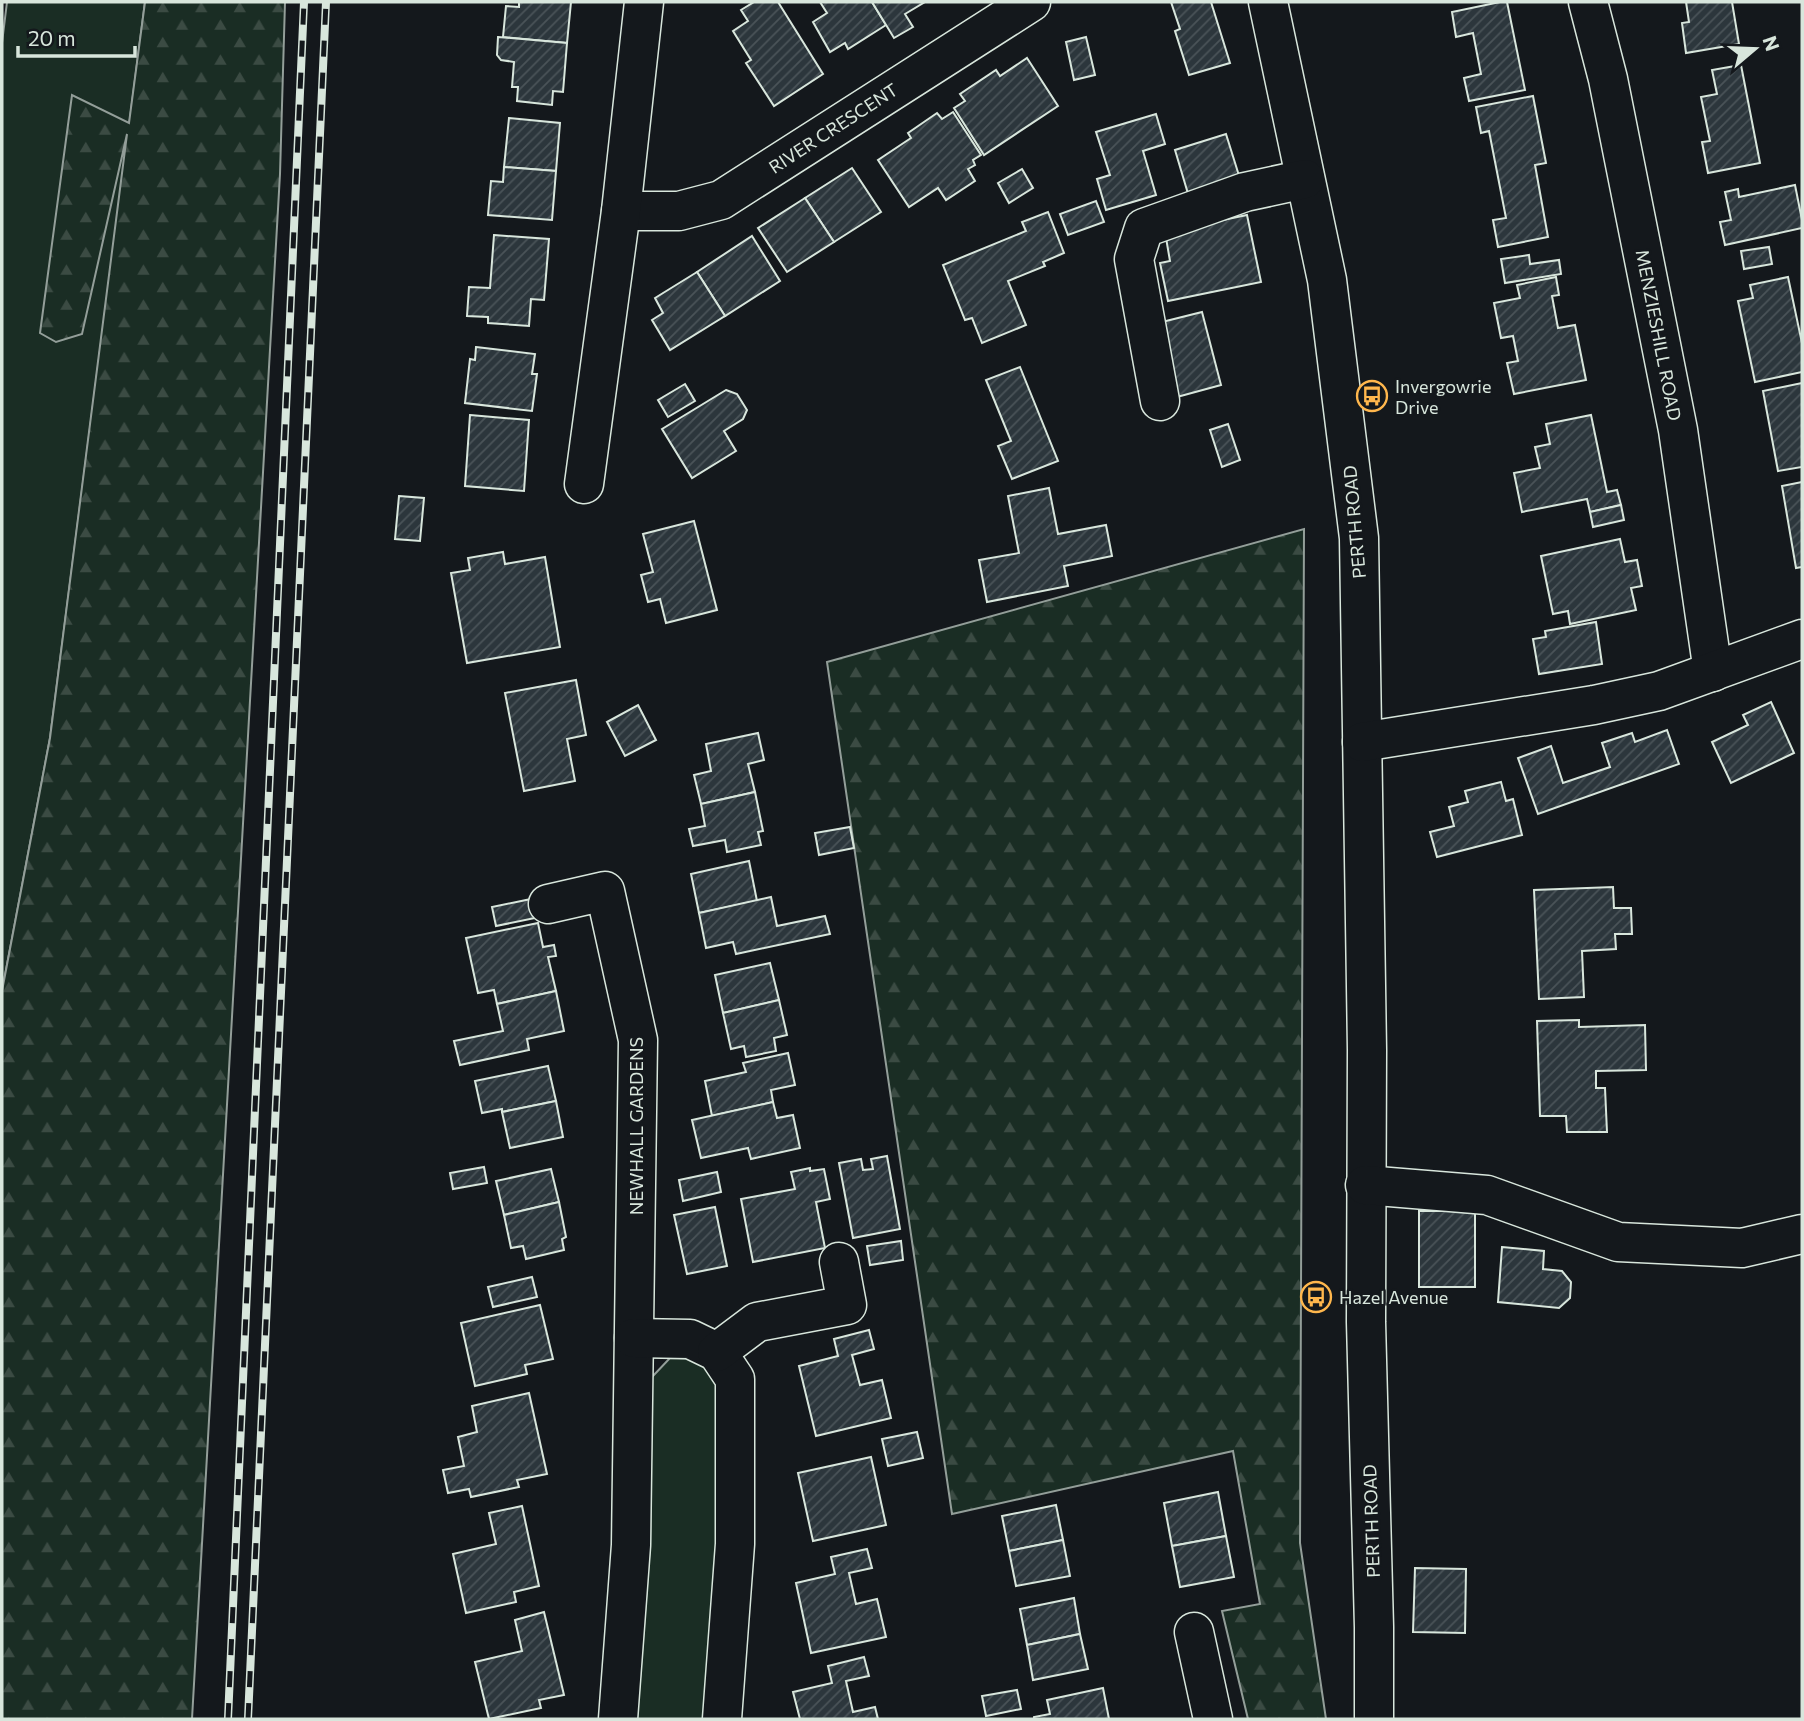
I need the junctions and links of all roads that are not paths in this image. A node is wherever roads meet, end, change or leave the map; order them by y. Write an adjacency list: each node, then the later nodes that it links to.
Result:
1 (644, 2): 6 (street)
2 (1031, 2): 6 (street, RIVER CRESCENT)
3 (1268, 2): 5 (street, PERTH ROAD)
4 (1588, 2): 10 (street, MENZIESHILL ROAD)
5 (1305, 179): 7 (street); 11 (street, PERTH ROAD)
6 (621, 211): 8 (street)
7 (1160, 401)
8 (584, 484)
9 (1802, 639): 10 (street)
10 (1713, 672): 11 (street)
11 (1362, 742): 13 (street, PERTH ROAD)
12 (548, 904): 16 (street, NEWHALL GARDENS)
13 (1365, 1185): 14 (street); 22 (street, PERTH ROAD)
14 (1802, 1234)
15 (839, 1262): 17 (street)
16 (634, 1338): 17 (street); 19 (street, NEWHALL GARDENS)
17 (717, 1352): 20 (street)
18 (1194, 1632): 21 (street)
19 (618, 1719)
20 (722, 1719)
21 (1213, 1719)
22 (1374, 1719)

